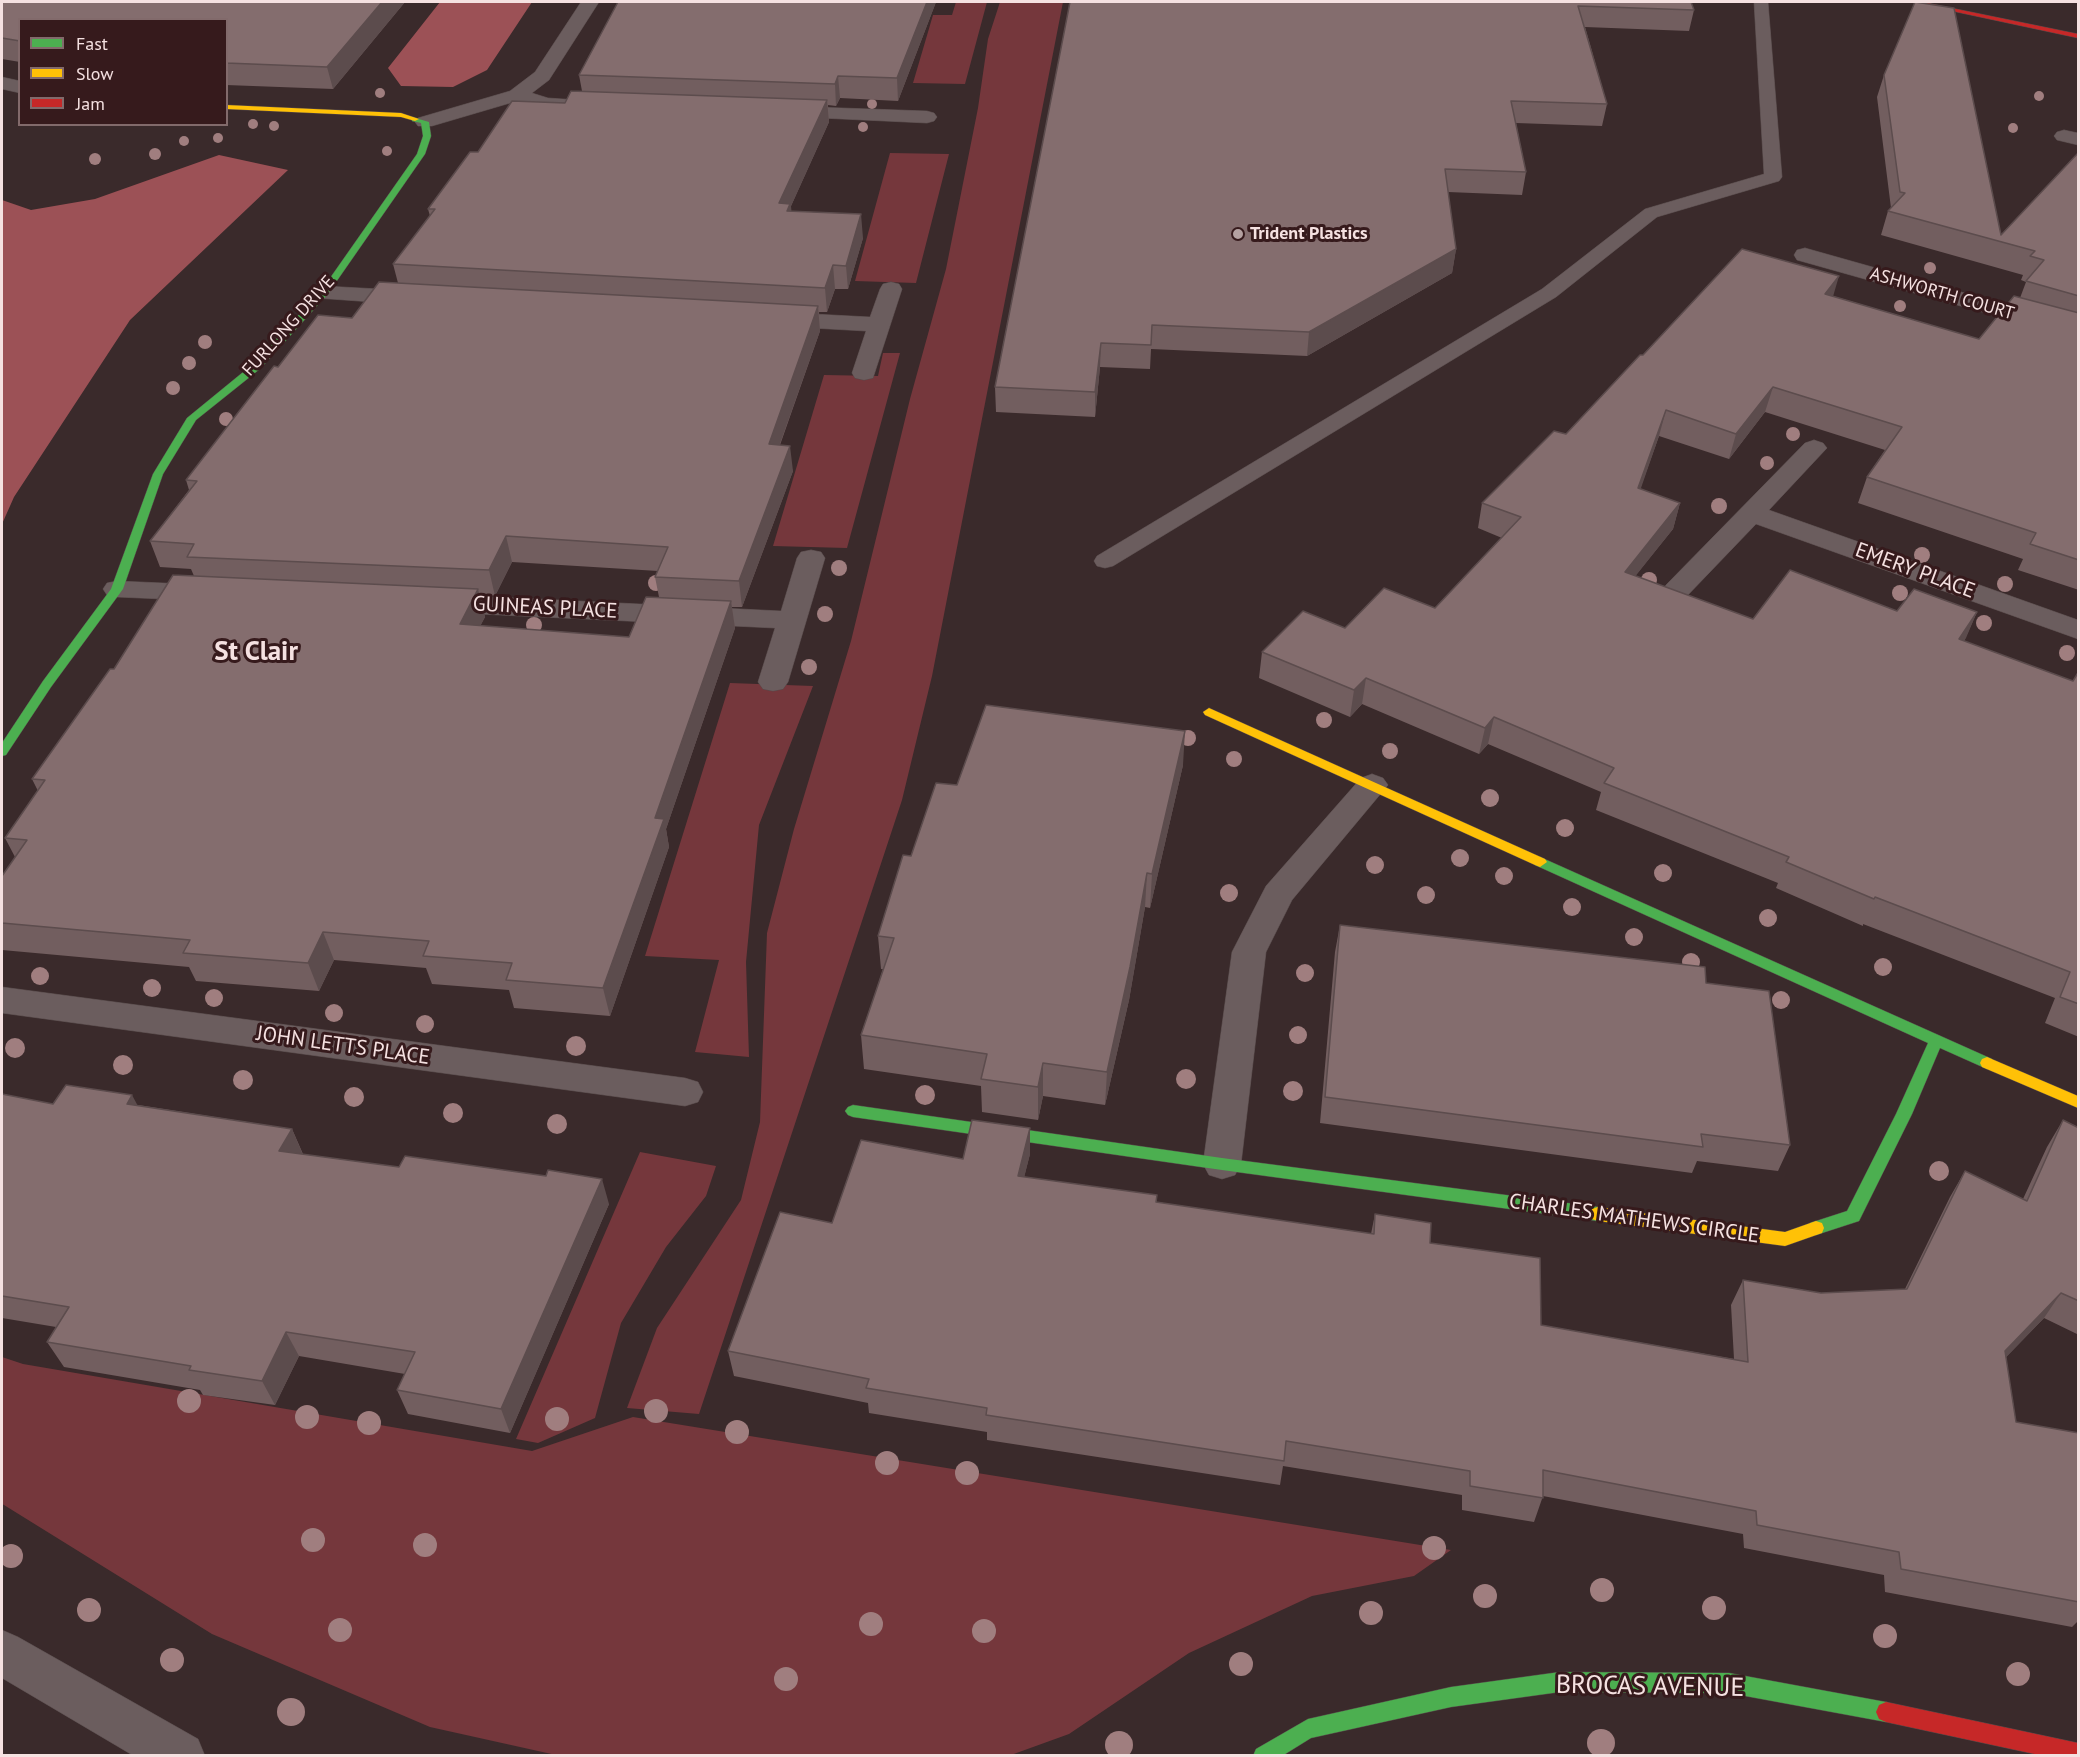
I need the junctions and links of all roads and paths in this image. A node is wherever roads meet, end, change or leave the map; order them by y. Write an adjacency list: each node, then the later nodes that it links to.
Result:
1 (590, 2): 7 (street)
2 (1761, 2): 24 (lane)
3 (1914, 2): 4 (street)
4 (2079, 36)
5 (2, 83): 6 (street)
6 (18, 87)
7 (517, 95): 8 (street); 12 (street)
8 (606, 106)
9 (228, 107): 12 (street)
10 (760, 111): 11 (street)
11 (927, 117)
12 (425, 122): 15 (street, FURLONG DRIVE)
13 (1805, 255): 19 (street, ASHWORTH COURT)
14 (891, 289): 18 (street)
15 (324, 293): 16 (street); 25 (street, FURLONG DRIVE)
16 (433, 299)
17 (750, 318): 18 (street)
18 (879, 325): 20 (street)
19 (2079, 332)
20 (864, 373)
21 (1814, 448): 22 (street)
22 (1751, 513): 26 (street); 30 (street, EMERY PLACE)
23 (811, 558): 29 (street)
24 (1105, 561)
25 (117, 589): 27 (street); 33 (street, FURLONG DRIVE)
26 (1676, 591)
27 (238, 594)
28 (415, 603): 29 (street, GUINEAS PLACE)
29 (792, 620): 31 (street)
30 (2079, 630)
31 (773, 682)
32 (1209, 712): 34 (street)
33 (2, 752)
34 (1372, 784): 36 (street); 40 (street)
35 (2, 1000): 37 (street, JOHN LETTS PLACE)
36 (1936, 1042): 38 (street); 40 (street, CHARLES MATHEWS CIRCLE)
37 (685, 1092)
38 (2079, 1102)
39 (853, 1111): 40 (street, CHARLES MATHEWS CIRCLE)
40 (1222, 1164)
41 (2, 1653): 43 (street)
42 (2079, 1753): 44 (street, BROCAS AVENUE)
43 (181, 1755)
44 (1263, 1755)

